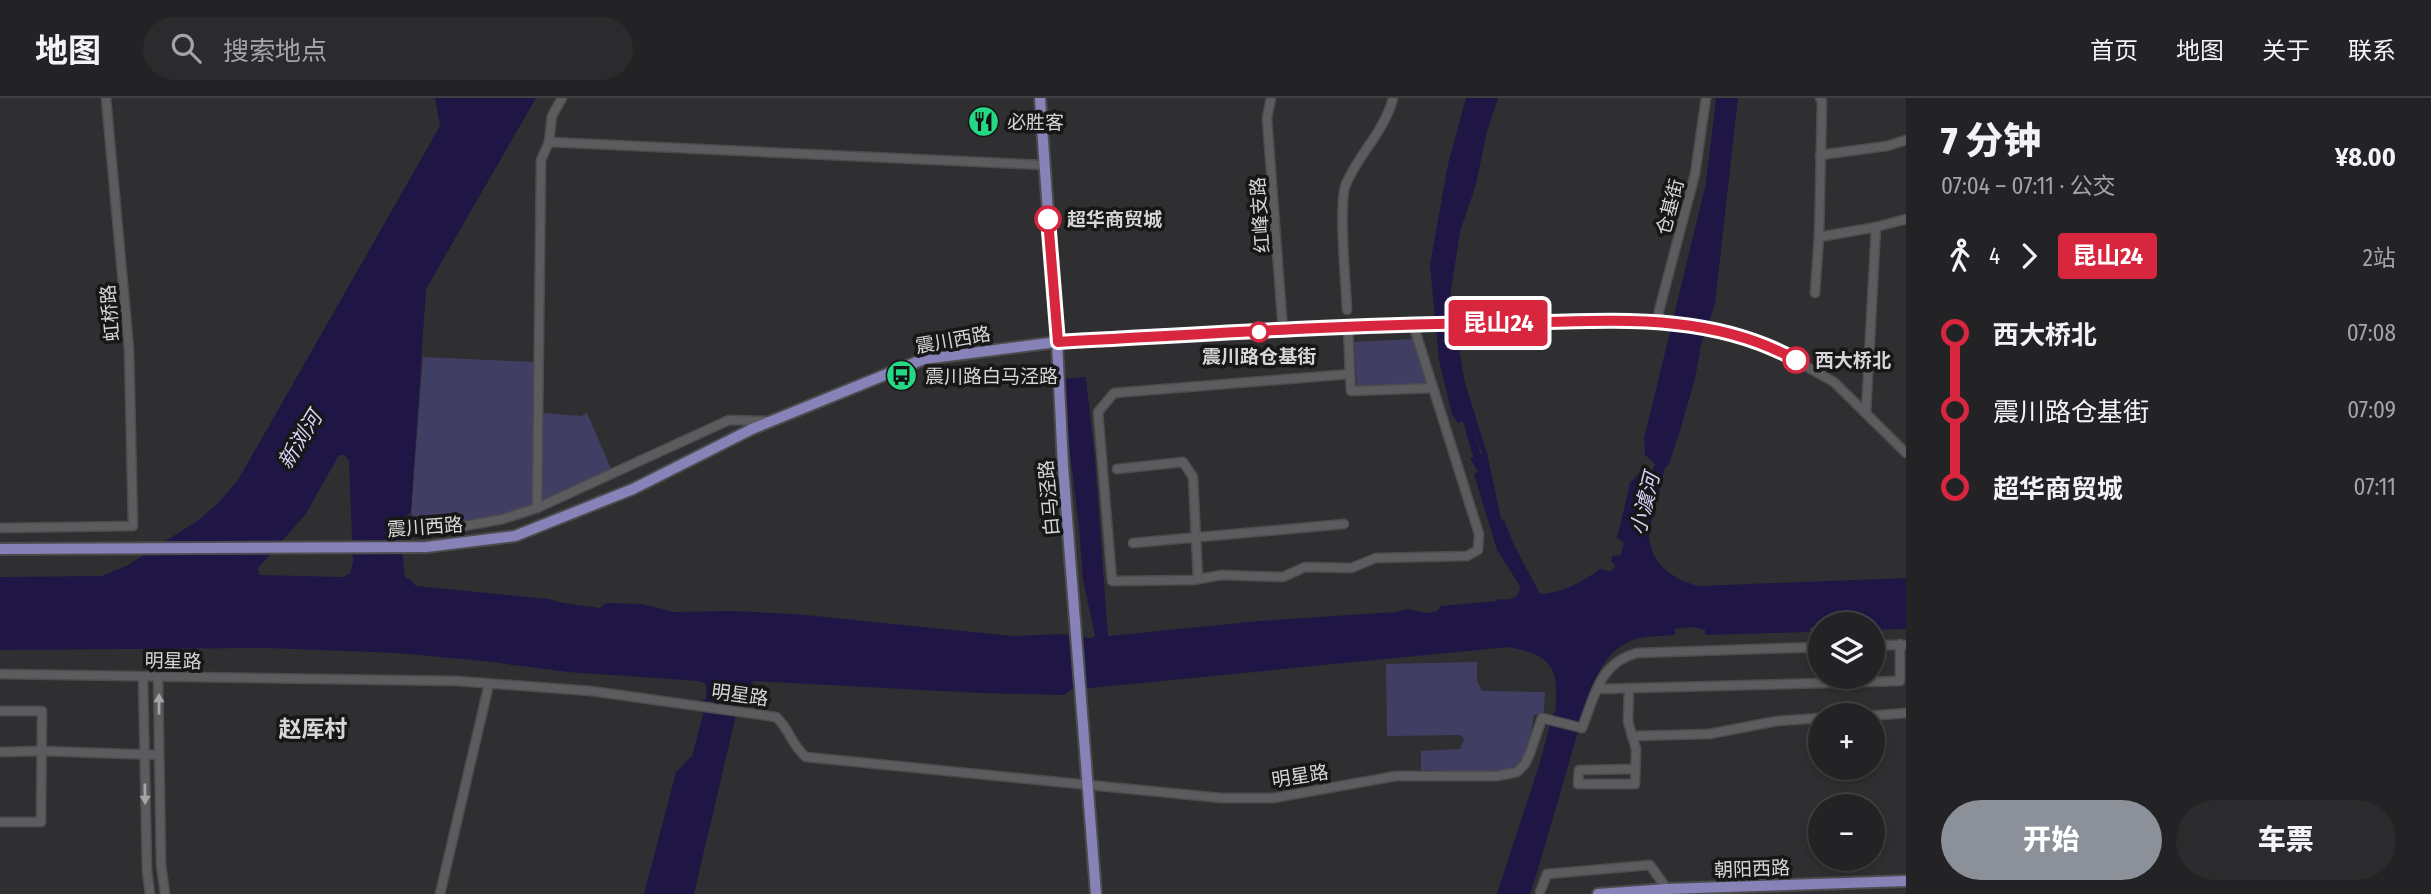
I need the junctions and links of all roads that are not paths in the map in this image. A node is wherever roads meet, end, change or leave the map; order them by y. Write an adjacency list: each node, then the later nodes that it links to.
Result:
1 (106, 98): 31 (street, 虹桥路)
2 (562, 98): 9 (street)
3 (1040, 98): 11 (main road, 白马泾路)
4 (1271, 98): 20 (street, 红峰支路)
5 (1393, 98): 16 (street)
6 (1706, 98): 17 (street, 仓基街)
7 (1819, 98): 10 (street)
8 (1906, 140): 10 (street)
9 (549, 142): 11 (street); 28 (street)
10 (1820, 155): 14 (street)
11 (1044, 165): 21 (main road, 白马泾路)
12 (1906, 219): 13 (street)
13 (1876, 227): 14 (street); 24 (street)
14 (1819, 237): 15 (street)
15 (1815, 293)
16 (1348, 310)
17 (1656, 321): 18 (street, 震川西路); 24 (street, 震川西路)
18 (1413, 324): 19 (street, 震川西路); 23 (street)
19 (1348, 327): 20 (street, 震川西路); 22 (street)
20 (1283, 331): 21 (street, 震川西路)
21 (1058, 342): 25 (main road, 震川西路); 55 (main road, 白马泾路)
22 (1350, 374): 23 (street); 35 (street)
23 (1433, 388): 35 (street)
24 (1866, 413): 26 (street, 震川西路)
25 (773, 421): 28 (street); 34 (main road, 震川西路)
26 (1906, 453)
27 (1117, 469): 32 (street)
28 (537, 508): 30 (street)
29 (1344, 524): 32 (street)
30 (464, 526)
31 (0, 528)
32 (1196, 538): 33 (street); 35 (street)
33 (1133, 543)
34 (0, 549)
35 (1198, 579)
36 (1885, 645): 37 (street)
37 (1903, 645): 43 (street)
38 (1808, 647): 44 (street)
39 (0, 674): 40 (street, 明星路)
40 (143, 677): 41 (street, 明星路); 52 (street)
41 (158, 677): 42 (street, 明星路); 53 (street, one-way to 41)
42 (489, 684): 55 (street, 明星路); 62 (street)
43 (1629, 688): 44 (street); 49 (street)
44 (1598, 689): 55 (street, 明星路)
45 (0, 711): 50 (street)
46 (1906, 713): 47 (street)
47 (1885, 715)
48 (1808, 719): 49 (street)
49 (1632, 736): 54 (street)
50 (41, 751): 51 (street); 52 (street); 56 (street)
51 (0, 752)
52 (145, 754): 53 (street); 60 (street, one-way to 60)
53 (159, 755): 61 (street)
54 (1635, 769): 54 (street)
55 (1089, 785): 63 (main road, 白马泾路)
56 (0, 822)
57 (1906, 881): 58 (main road, 朝阳西路)
58 (1667, 889): 59 (street); 64 (main road, 朝阳西路)
59 (1540, 892)
60 (150, 894)
61 (165, 894)
62 (440, 894)
63 (1096, 894)
64 (1598, 894)

